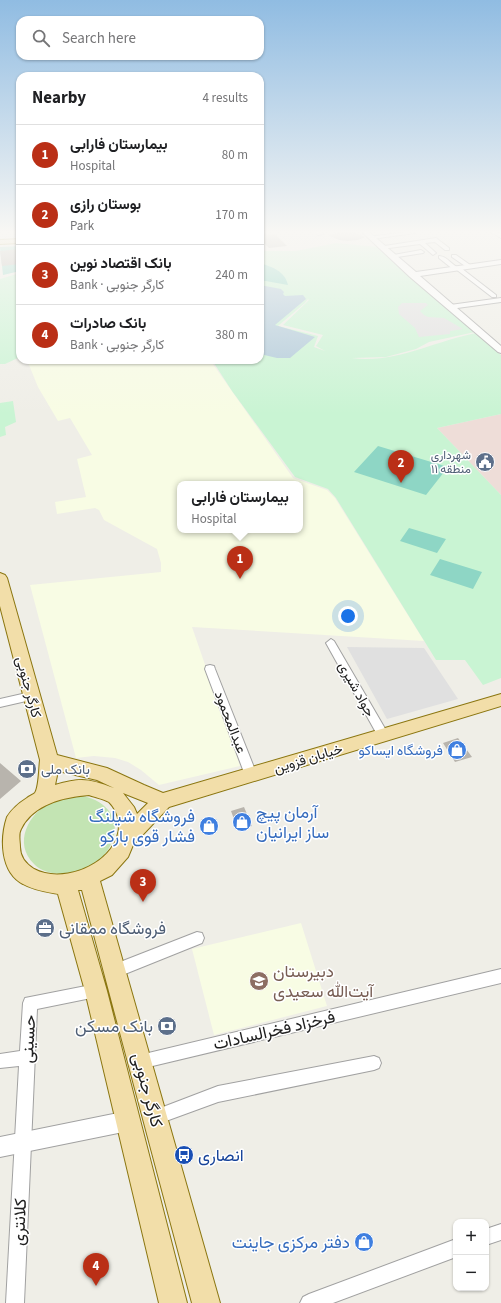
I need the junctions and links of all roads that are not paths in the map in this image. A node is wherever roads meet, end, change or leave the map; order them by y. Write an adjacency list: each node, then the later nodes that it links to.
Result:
1 (434, 293): 5 (street)
2 (490, 293): 3 (street)
3 (494, 296)
4 (501, 300): 5 (street)
5 (450, 307): 6 (street)
6 (501, 350)
7 (1, 586): 10 (main road, کارگر جنوبی)
8 (331, 643): 13 (street, جواد شیری)
9 (210, 669): 15 (street, عبدالمحمود)
10 (31, 696): 11 (street); 14 (main road, کارگر جنوبی)
11 (0, 703)
12 (498, 704): 13 (main road, خیابان قزوین)
13 (383, 735): 15 (main road, خیابان قزوین)
14 (49, 760): 16 (main road, کارگر جنوبی); 17 (main road)
15 (251, 776): 17 (main road, خیابان قزوین)
16 (43, 797): 18 (main road); 19 (main road)
17 (163, 801): 18 (main road)
18 (128, 838): 20 (main road)
19 (5, 847): 21 (main road)
20 (89, 878): 21 (main road); 23 (main road, کارگر جنوبی)
21 (66, 884): 25 (main road, کارگر جنوبی)
22 (197, 938): 23 (street)
23 (115, 971): 28 (main road, کارگر جنوبی)
24 (501, 976): 28 (street, فرخزاد فخرالسادات)
25 (96, 990): 26 (street, حسینی); 31 (main road, کارگر جنوبی)
26 (27, 1057): 27 (street); 32 (street, حسینی)
27 (0, 1061)
28 (140, 1062): 30 (main road, کارگر جنوبی)
29 (374, 1063): 30 (street)
30 (155, 1117): 39 (main road, کارگر جنوبی)
31 (128, 1121): 32 (street); 38 (main road, کارگر جنوبی)
32 (24, 1142): 33 (street); 37 (street, کلانتری)
33 (0, 1147)
34 (501, 1232): 35 (street)
35 (489, 1236)
36 (453, 1249): 40 (street)
37 (15, 1303)
38 (173, 1303)
39 (206, 1303)
40 (309, 1303)

